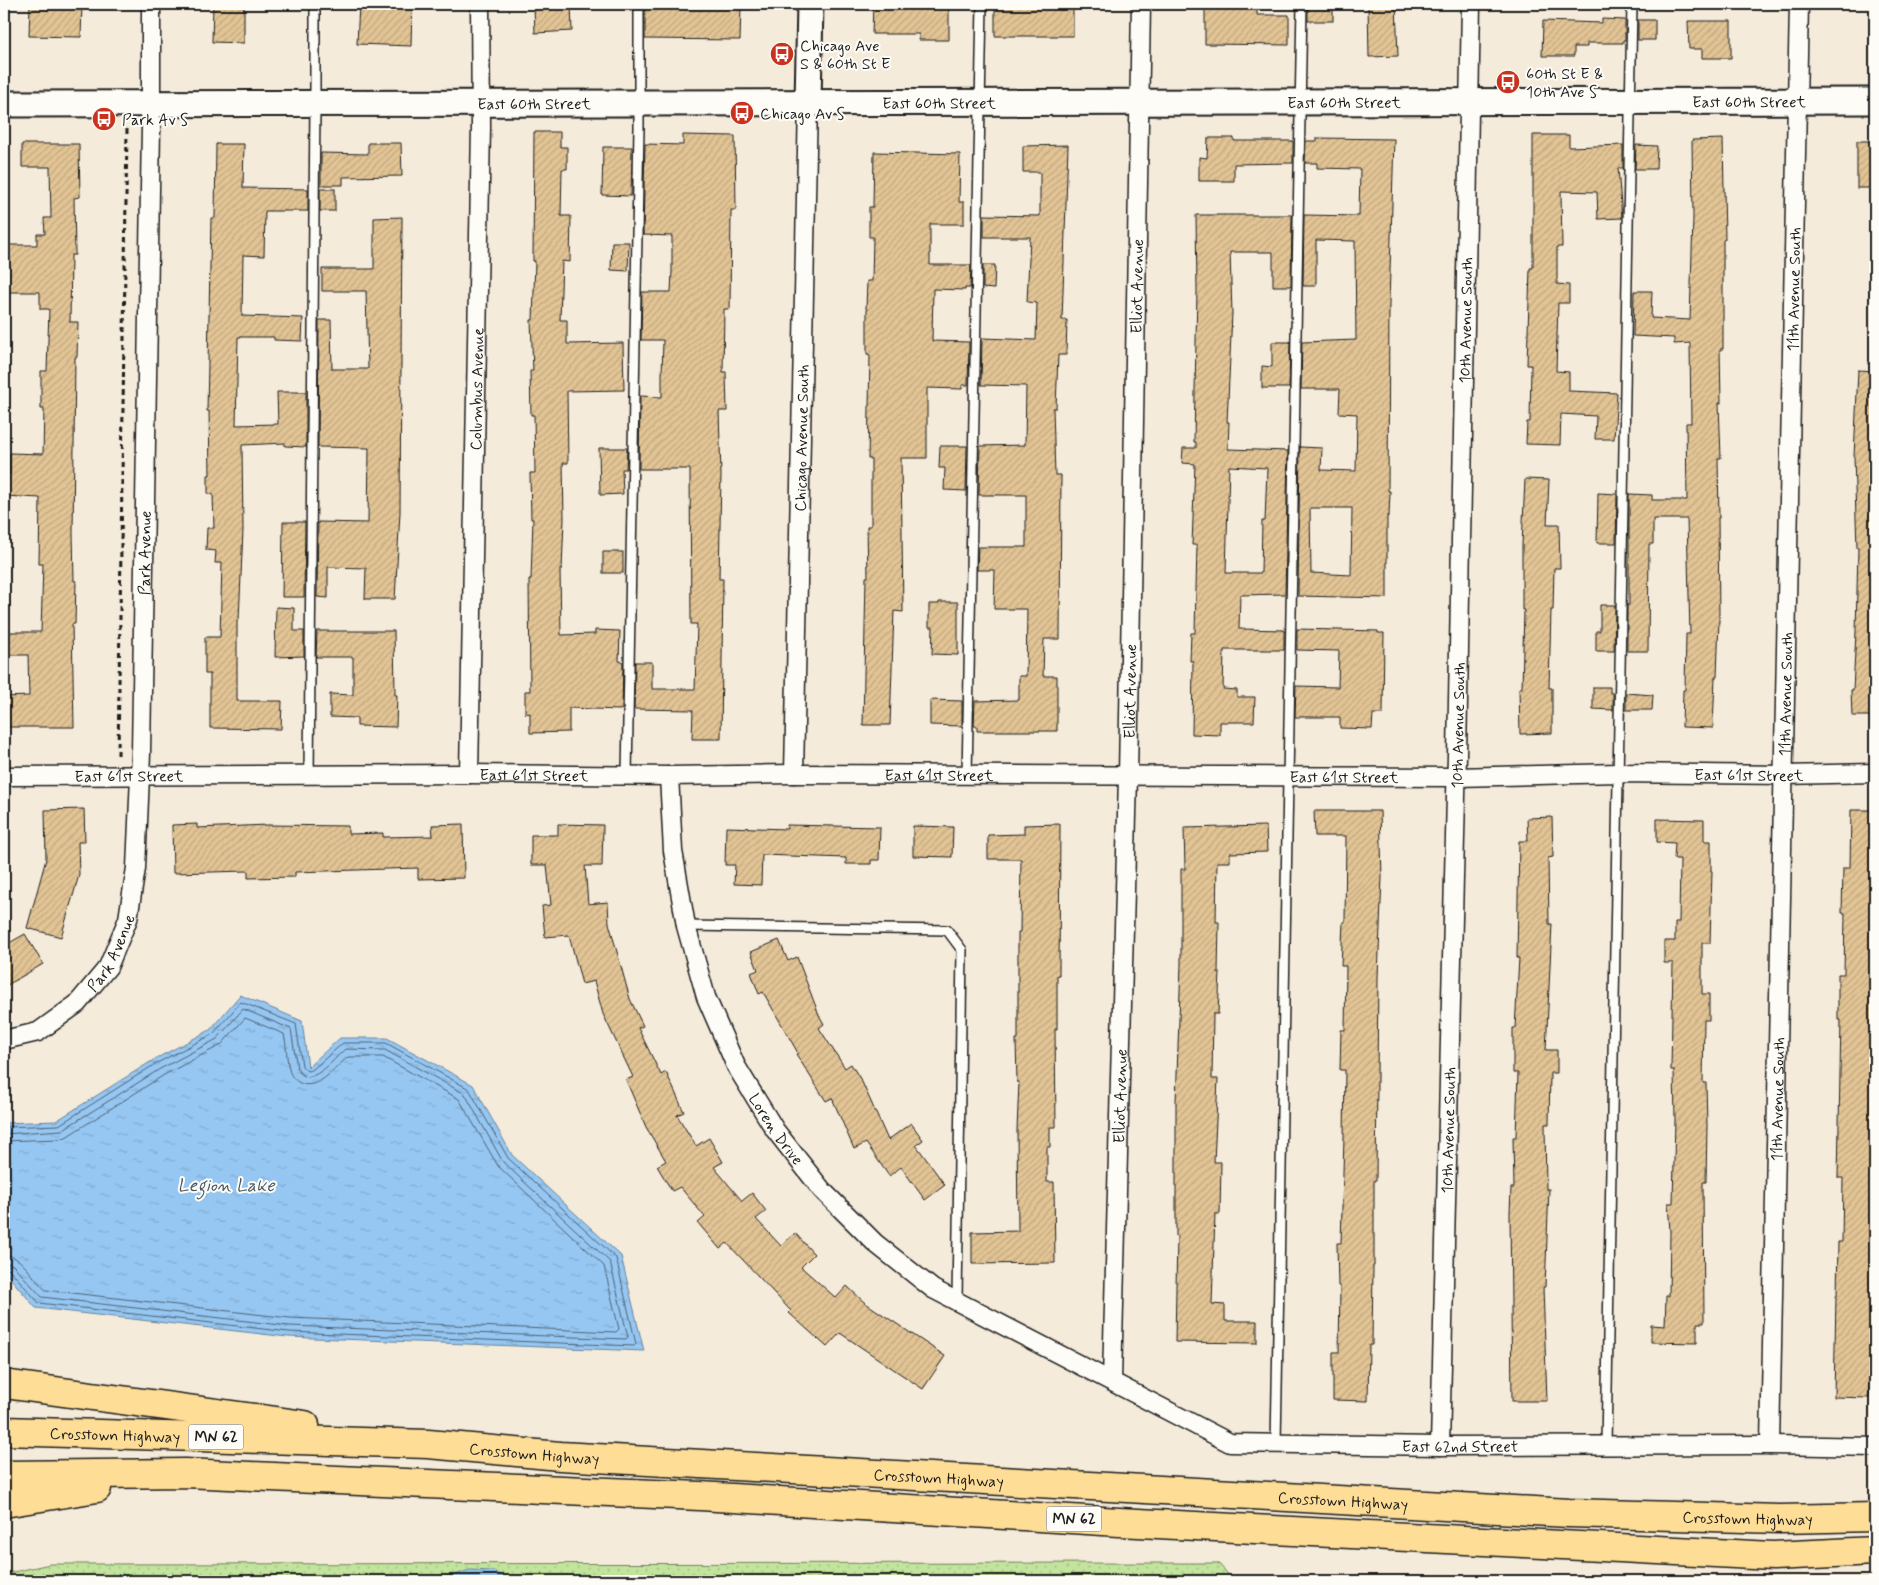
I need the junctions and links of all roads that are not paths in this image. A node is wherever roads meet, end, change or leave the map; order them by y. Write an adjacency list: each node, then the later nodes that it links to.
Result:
1 (151, 4): 23 (street, Park Avenue)
2 (315, 4): 24 (lane)
3 (480, 4): 20 (street, Columbus Avenue)
4 (639, 4): 21 (lane)
5 (810, 4): 13 (street)
6 (982, 4): 14 (lane)
7 (1141, 4): 15 (street, Elliot Avenue)
8 (1302, 4): 16 (lane)
9 (1471, 4): 17 (street, 10th Avenue South)
10 (1632, 4): 18 (lane)
11 (1799, 4): 19 (street, 11th Avenue South)
12 (1875, 101): 19 (street, East 60th Street)
13 (808, 102): 14 (street, East 60th Street); 21 (street, East 60th Street); 28 (street, Chicago Avenue South)
14 (980, 102): 15 (street, East 60th Street); 35 (lane)
15 (1139, 102): 16 (street, East 60th Street); 36 (street, Elliot Avenue)
16 (1300, 102): 17 (street, East 60th Street); 37 (lane)
17 (1469, 102): 18 (street, East 60th Street); 38 (street, 10th Avenue South)
18 (1630, 102): 19 (street, East 60th Street); 25 (lane)
19 (1797, 102): 31 (street, 11th Avenue South)
20 (481, 103): 21 (street, East 60th Street); 24 (street, East 60th Street); 27 (street, Columbus Avenue)
21 (639, 103): 30 (lane)
22 (4, 104): 23 (street, East 60th Street)
23 (151, 104): 24 (street, East 60th Street); 29 (street, Park Avenue)
24 (315, 104): 33 (lane)
25 (1618, 773): 31 (street, East 61st Street); 38 (street, East 61st Street); 50 (lane)
26 (1875, 773): 31 (street, East 61st Street)
27 (469, 774): 30 (street, East 61st Street); 33 (street, East 61st Street)
28 (794, 774): 34 (street, East 61st Street); 35 (street, East 61st Street)
29 (140, 775): 32 (street, East 61st Street); 33 (street, East 61st Street); 40 (street, Park Avenue)
30 (626, 775): 34 (street, East 61st Street)
31 (1784, 775): 48 (street, 11th Avenue South)
32 (4, 776)
33 (309, 776)
34 (669, 776): 39 (street, Loren Drive)
35 (967, 776): 36 (street, East 61st Street)
36 (1128, 776): 37 (street, East 61st Street); 43 (street, Elliot Avenue)
37 (1289, 776): 38 (street, East 61st Street); 47 (lane)
38 (1456, 777): 49 (street, 10th Avenue South)
39 (686, 926): 41 (street, Loren Drive); 41 (lane)
40 (4, 1040)
41 (957, 1300): 42 (street, Loren Drive)
42 (1066, 1357): 43 (street, East 62nd Street)
43 (1112, 1380): 47 (street, East 62nd Street)
44 (4, 1384): 46 (highway)
45 (4, 1431): 46 (highway, Crosstown Highway / MN 62)
46 (428, 1444): 55 (highway, Crosstown Highway / MN 62)
47 (1276, 1444): 49 (street, East 62nd Street)
48 (1770, 1445): 50 (street, East 62nd Street); 51 (street, East 62nd Street)
49 (1440, 1446): 50 (street, East 62nd Street)
50 (1606, 1446)
51 (1875, 1447)
52 (185, 1473): 53 (highway, Crosstown Highway / MN 62); 54 (highway); 56 (highway, Crosstown Highway / MN 62)
53 (4, 1475)
54 (4, 1503)
55 (1875, 1517)
56 (1875, 1550)

